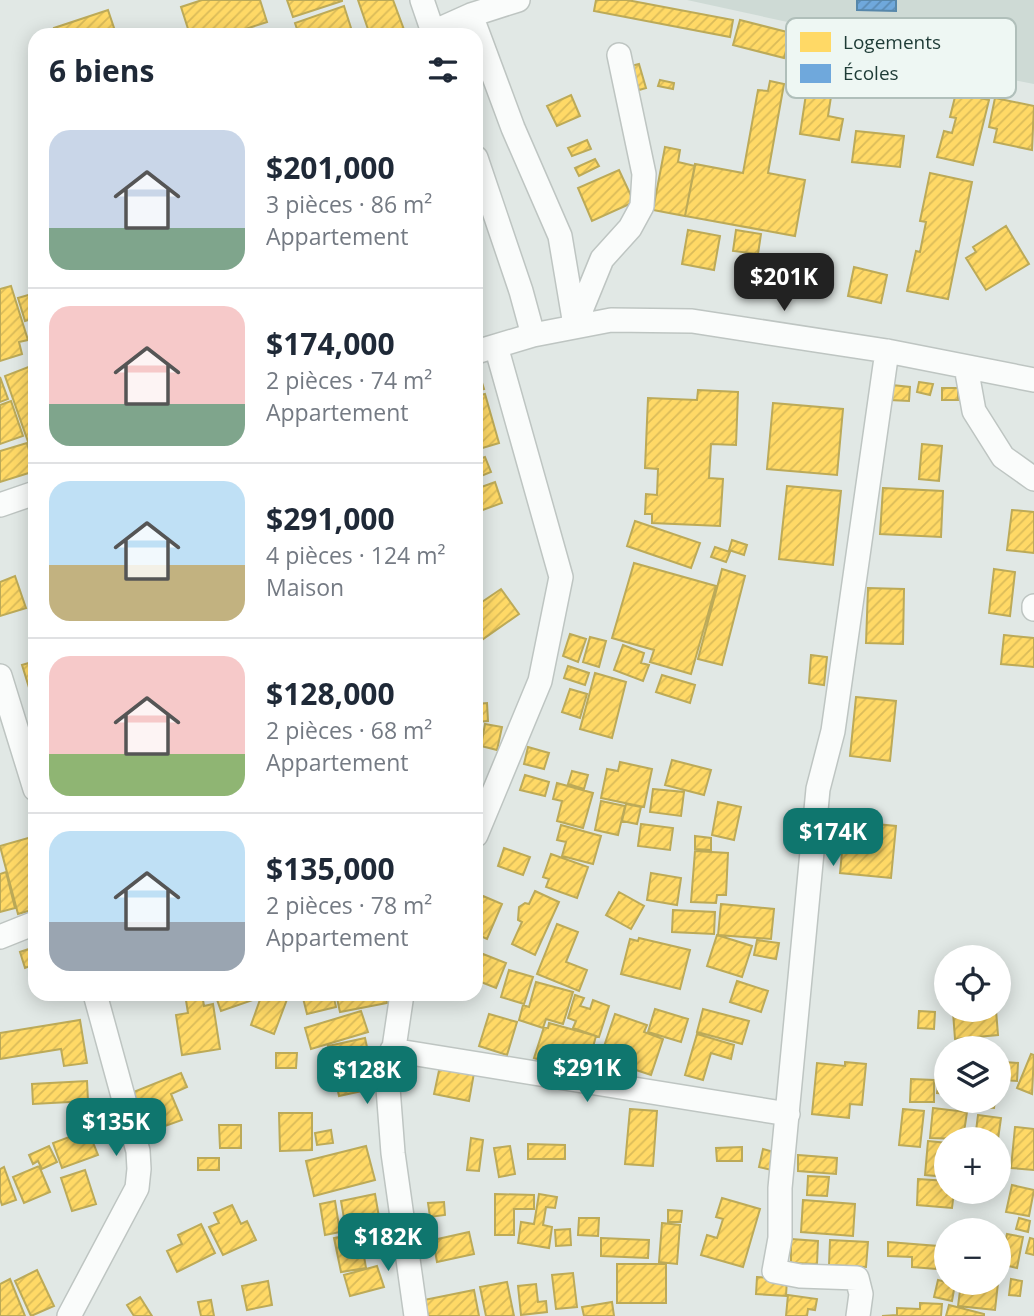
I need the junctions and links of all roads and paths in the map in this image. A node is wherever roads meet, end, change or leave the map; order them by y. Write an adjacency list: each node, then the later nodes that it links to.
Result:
1 (422, 0): 4 (street)
2 (518, 0): 3 (street)
3 (471, 15): 5 (street); 6 (street)
4 (432, 28)
5 (444, 28)
6 (476, 28)
7 (483, 47): 10 (street)
8 (619, 55): 10 (street)
9 (483, 179): 11 (street)
10 (575, 326): 11 (street); 13 (street)
11 (533, 335): 12 (street)
12 (486, 349): 21 (street)
13 (887, 351): 14 (street); 27 (street)
14 (966, 367): 15 (street); 16 (street)
15 (1034, 380)
16 (1034, 479)
17 (28, 495): 18 (street)
18 (0, 505)
19 (0, 676): 20 (street)
20 (28, 766)
21 (483, 818)
22 (28, 926): 23 (street)
23 (0, 937)
24 (97, 1001): 28 (street)
25 (401, 1001): 26 (street)
26 (392, 1050): 27 (street); 29 (street)
27 (788, 1114): 30 (street)
28 (69, 1316)
29 (416, 1316)
30 (858, 1316)

